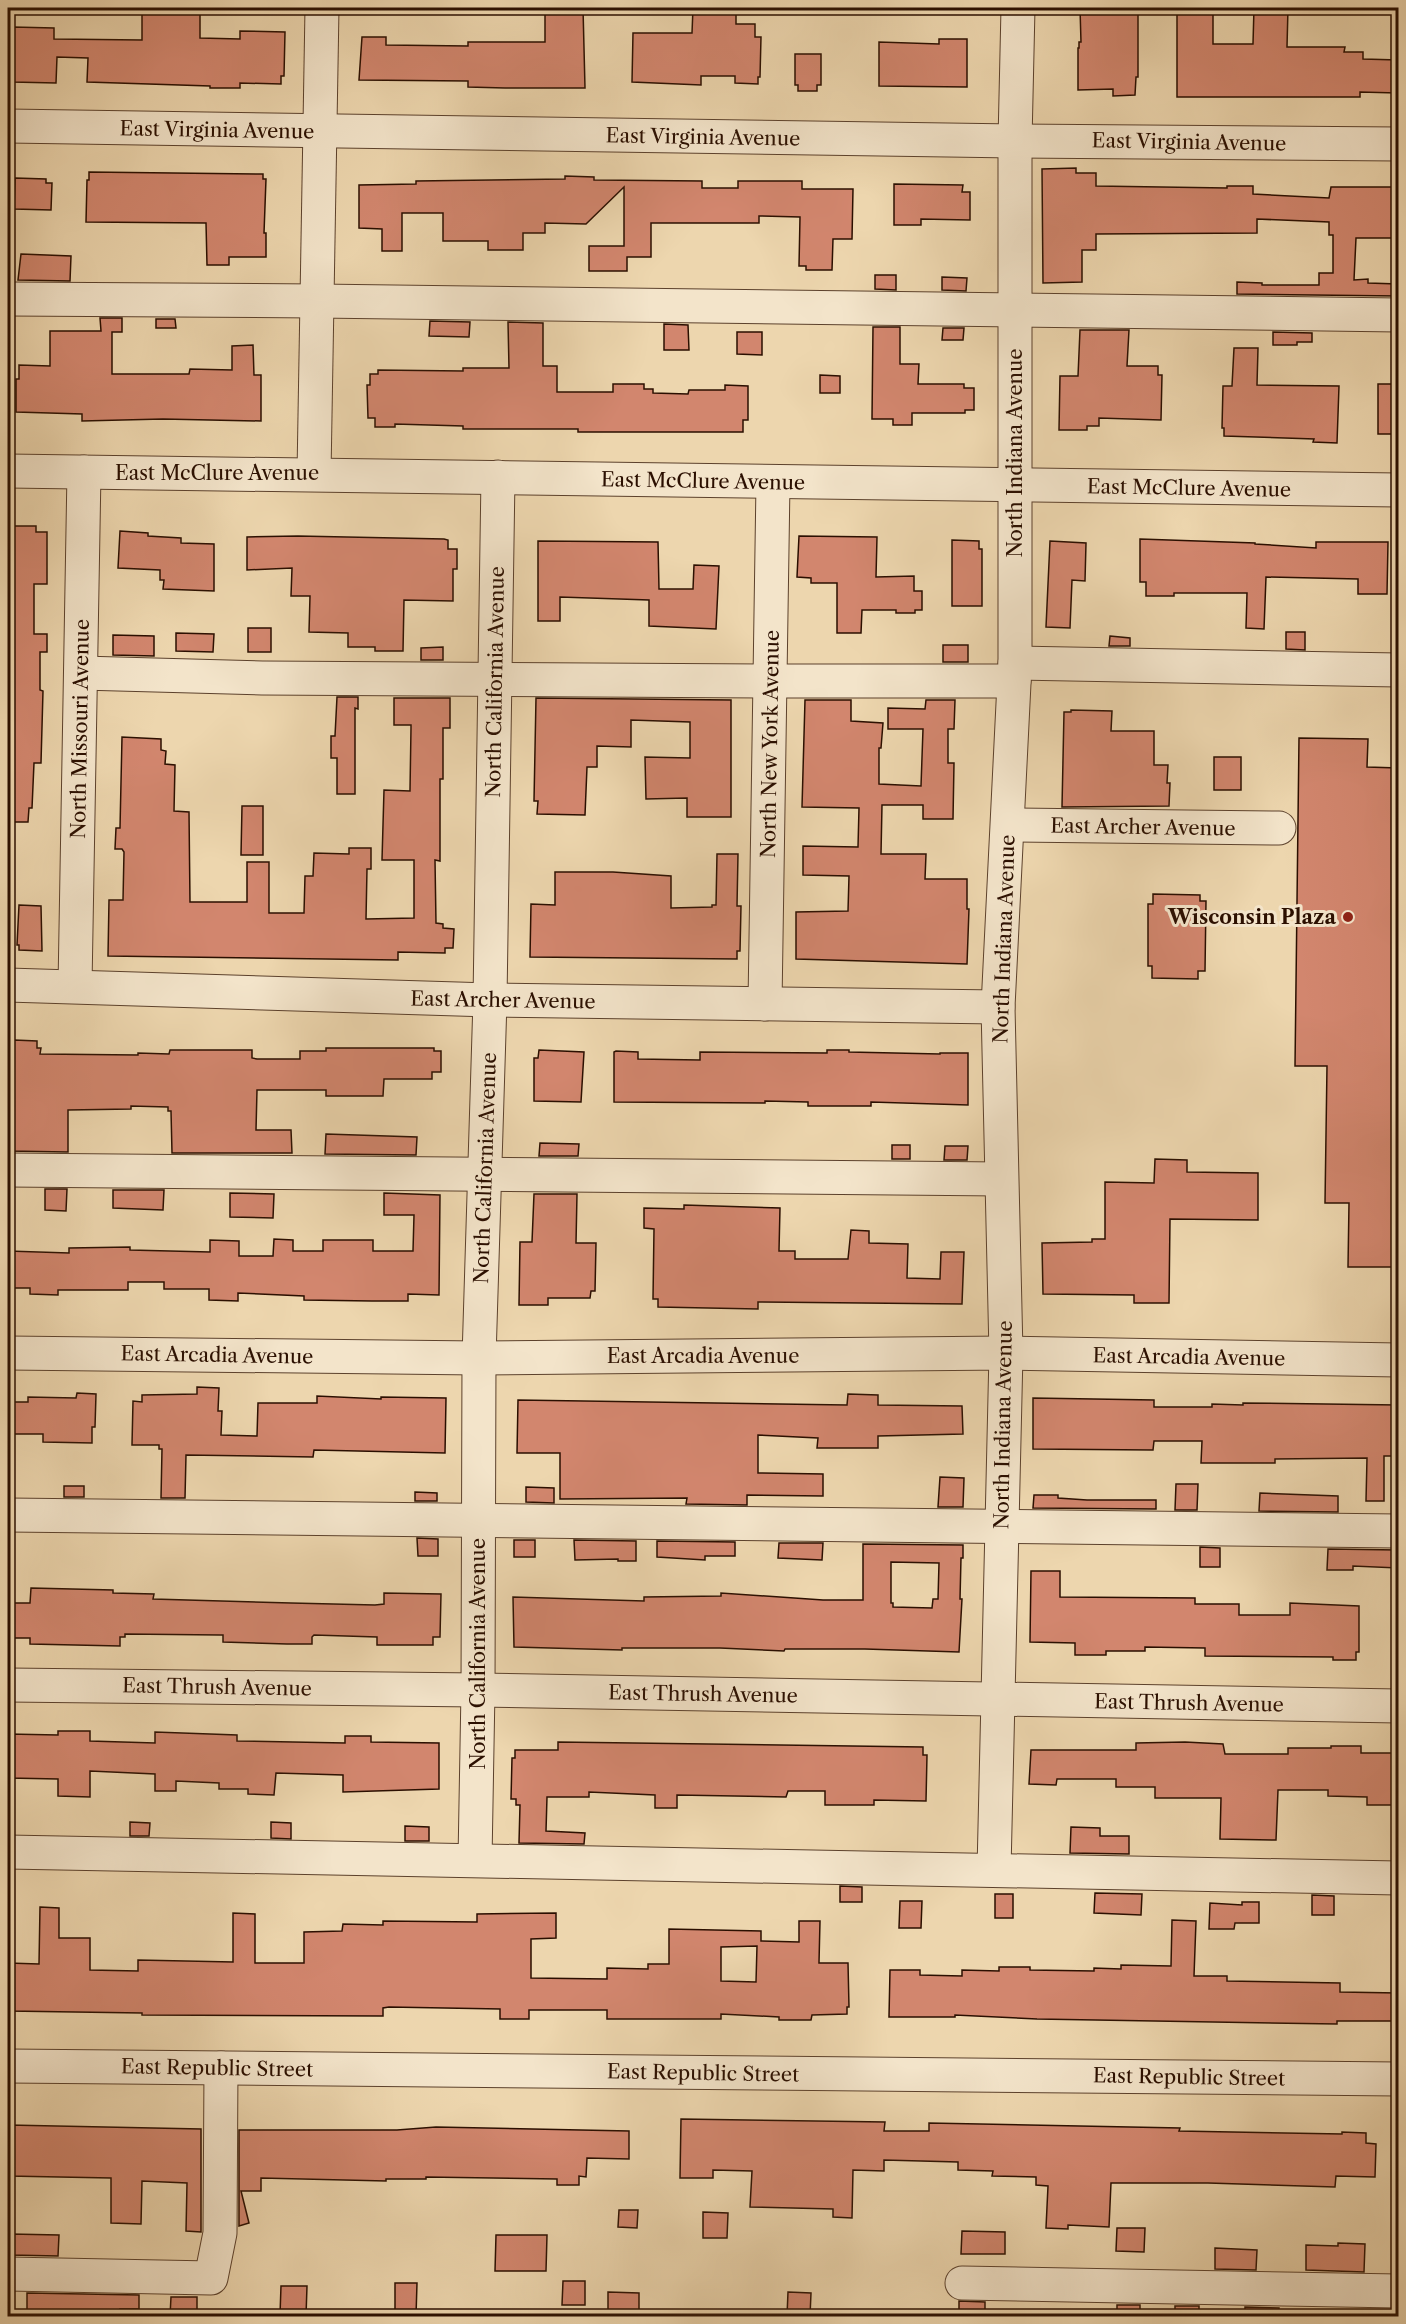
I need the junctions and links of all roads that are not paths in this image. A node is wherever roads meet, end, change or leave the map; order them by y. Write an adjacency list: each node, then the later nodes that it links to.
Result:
1 (322, 8): 4 (street)
2 (1018, 8): 5 (street, North Indiana Avenue)
3 (8, 126): 4 (street, East Virginia Avenue)
4 (321, 132): 5 (street, East Virginia Avenue); 8 (street)
5 (1015, 141): 6 (street, East Virginia Avenue); 9 (street, North Indiana Avenue)
6 (1398, 144)
7 (8, 299): 8 (street)
8 (317, 301): 9 (street); 13 (street)
9 (1015, 312): 10 (street); 16 (street, North Indiana Avenue)
10 (1398, 315)
11 (8, 471): 12 (street, East McClure Avenue)
12 (84, 472): 13 (street, East McClure Avenue); 20 (street, North Missouri Avenue)
13 (314, 474): 14 (street, East McClure Avenue)
14 (498, 477): 15 (street, East McClure Avenue); 21 (street, North California Avenue)
15 (773, 483): 16 (street, East McClure Avenue); 22 (street, North New York Avenue)
16 (1014, 486): 17 (street, East McClure Avenue); 19 (street, North Indiana Avenue)
17 (1398, 490)
18 (1398, 670): 19 (street)
19 (1015, 672): 22 (street); 23 (street, North Indiana Avenue)
20 (81, 674): 21 (street); 26 (street, North Missouri Avenue)
21 (495, 678): 22 (street); 27 (street, North California Avenue)
22 (771, 681): 28 (street, North New York Avenue)
23 (1008, 825): 24 (street, East Archer Avenue); 29 (street, North Indiana Avenue)
24 (1279, 828)
25 (8, 985): 26 (street, East Archer Avenue)
26 (75, 986): 27 (street, East Archer Avenue)
27 (490, 1000): 28 (street, East Archer Avenue); 31 (street, North California Avenue)
28 (765, 1004): 29 (street, East Archer Avenue)
29 (998, 1007): 32 (street, North Indiana Avenue)
30 (8, 1170): 31 (street)
31 (484, 1173): 32 (street); 35 (street, North California Avenue)
32 (1001, 1179): 34 (street, North Indiana Avenue)
33 (8, 1353): 35 (street, East Arcadia Avenue)
34 (1006, 1353): 35 (street, East Arcadia Avenue); 36 (street, East Arcadia Avenue); 39 (street, North Indiana Avenue)
35 (479, 1358): 38 (street, North California Avenue)
36 (1398, 1360)
37 (8, 1515): 38 (street)
38 (479, 1521): 39 (street); 42 (street, North California Avenue)
39 (1002, 1525): 40 (street); 43 (street, North Indiana Avenue)
40 (1398, 1531)
41 (8, 1685): 42 (street, East Thrush Avenue)
42 (478, 1690): 43 (street, East Thrush Avenue); 46 (street, North California Avenue)
43 (999, 1700): 44 (street, East Thrush Avenue); 47 (street, North Indiana Avenue)
44 (1398, 1706)
45 (8, 1852): 46 (street)
46 (475, 1860): 47 (street)
47 (994, 1870): 48 (street)
48 (1398, 1878)
49 (8, 2066): 50 (street, East Republic Street)
50 (221, 2068): 51 (street, East Republic Street); 52 (street)
51 (1398, 2079)
52 (8, 2274)
53 (962, 2283): 54 (street)
54 (1398, 2291)

